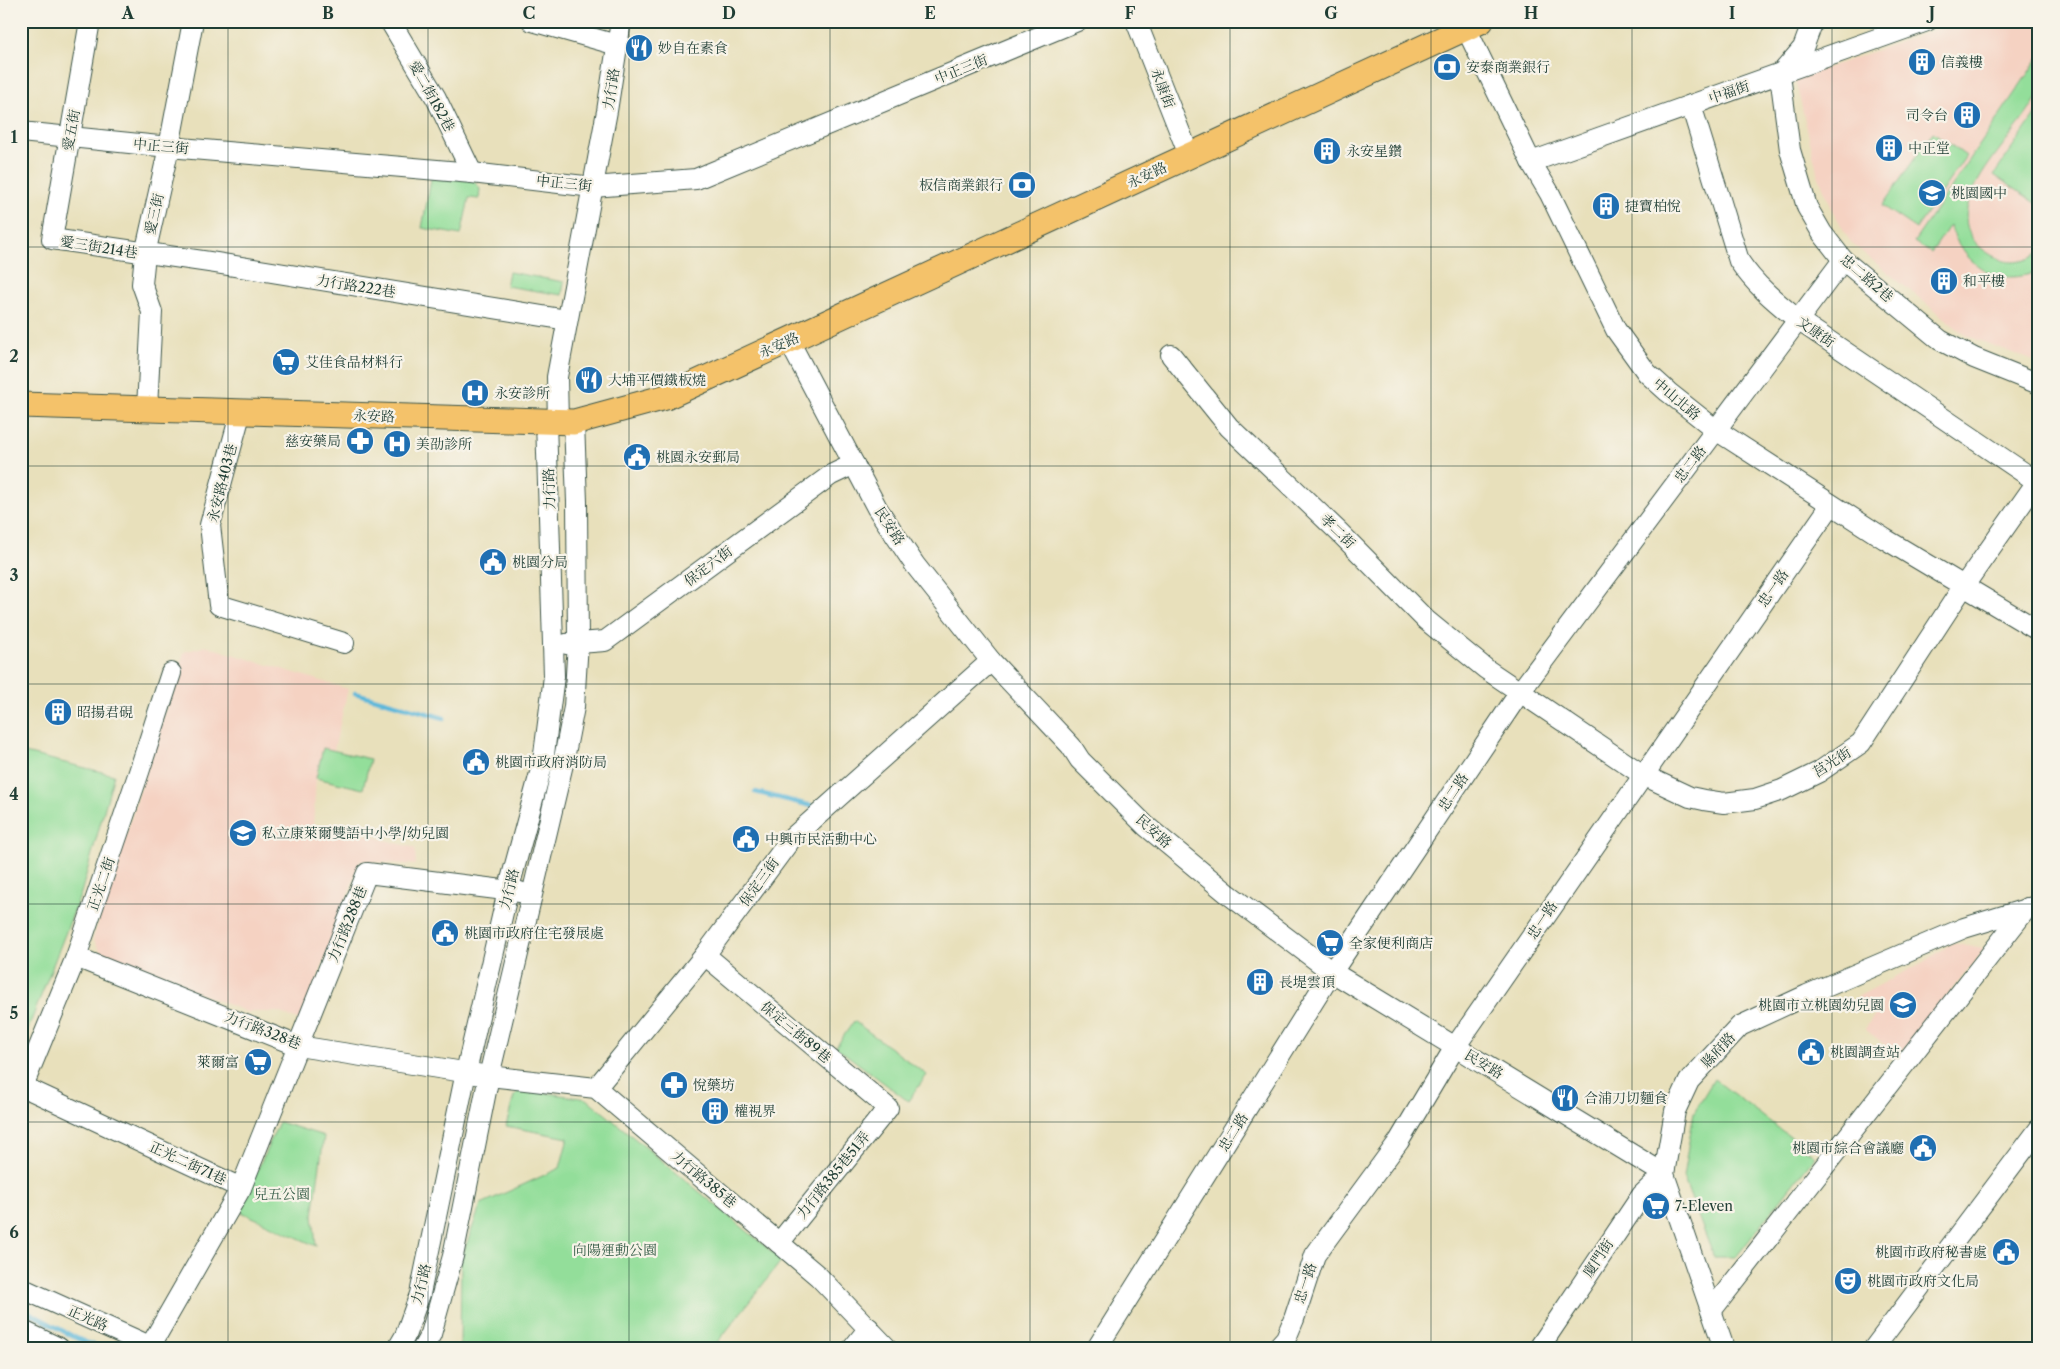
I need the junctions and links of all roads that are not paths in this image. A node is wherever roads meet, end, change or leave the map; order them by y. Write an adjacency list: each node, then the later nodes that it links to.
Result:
1 (90, 21): 15 (street, 愛五街)
2 (193, 21): 16 (street, 愛三街)
3 (390, 21): 19 (street, 愛二街182巷)
4 (532, 21): 11 (street)
5 (622, 21): 11 (street, 力行路)
6 (1077, 21): 20 (street, 中正三街)
7 (1136, 21): 17 (street, 永康街)
8 (1813, 21): 12 (street)
9 (1927, 21): 12 (street, 中福街)
10 (1473, 25): 17 (main road, 永安路); 18 (street, 中山北路)
11 (617, 45): 20 (street, 力行路)
12 (1780, 75): 13 (street, 中福街); 23 (street, 忠二路2巷)
13 (1691, 105): 18 (street, 中福街); 25 (street, 文康街)
14 (21, 132): 15 (street, 中正三街)
15 (70, 137): 16 (street, 中正三街); 21 (street, 愛五街)
16 (169, 147): 19 (street, 中正三街); 22 (street, 愛三街)
17 (1189, 155): 26 (main road, 永安路)
18 (1531, 162): 33 (street, 中山北路)
19 (472, 173): 20 (street, 中正三街)
20 (593, 188): 24 (street, 力行路)
21 (52, 239): 22 (street, 愛三街214巷)
22 (145, 254): 24 (street, 力行路222巷); 30 (street, 愛三街)
23 (1843, 260): 25 (street, 忠二路); 28 (street, 忠二路2巷)
24 (567, 320): 32 (street, 力行路)
25 (1798, 320): 33 (street, 忠二路); 35 (street, 文康街)
26 (789, 341): 32 (main road, 永安路); 34 (street, 民安路)
27 (1171, 354): 44 (street, 孝二街)
28 (2039, 384)
29 (21, 404): 30 (main road, 永安路)
30 (147, 408): 31 (main road, 永安路)
31 (241, 411): 32 (main road, 永安路); 40 (street, 永安路403巷)
32 (559, 421): 39 (street, 力行路); 41 (street, 力行路)
33 (1716, 430): 36 (street, 中山北路); 44 (street, 忠二路)
34 (854, 464): 39 (street, 保定六街); 42 (street, 民安路)
35 (2038, 481): 37 (street, 莒光街)
36 (1831, 505): 37 (street, 中山北路); 45 (street, 忠一路)
37 (1963, 587): 38 (street, 中山北路); 45 (street, 莒光街)
38 (2039, 631)
39 (578, 642): 41 (street, 保定六街); 47 (street, 力行路)
40 (344, 643)
41 (554, 645): 46 (street, 力行路)
42 (991, 661): 49 (street, 保定三街); 51 (street, 民安路)
43 (171, 673): 50 (street, 正光二街)
44 (1520, 692): 45 (street, 莒光街); 51 (street, 忠二路)
45 (1643, 775): 53 (street, 忠一路)
46 (508, 891): 47 (street, 力行路288巷); 52 (street, 力行路288巷); 54 (street, 力行路)
47 (532, 894): 55 (street, 力行路)
48 (2033, 906): 60 (street, 縣府路); 65 (street, 縣府路)
49 (705, 955): 56 (street, 保定三街); 58 (street, 保定三街89巷)
50 (76, 956): 52 (street, 力行路328巷); 57 (street, 正光二街)
51 (1332, 972): 53 (street, 民安路); 75 (street, 忠二路)
52 (298, 1046): 54 (street, 力行路328巷); 61 (street, 正光二街71巷)
53 (1455, 1047): 60 (street, 民安路); 76 (street, 忠一路)
54 (466, 1072): 55 (street, 力行路328巷); 70 (street, 力行路)
55 (489, 1076): 56 (street); 63 (street, 力行路)
56 (596, 1088): 62 (street, 力行路385巷)
57 (22, 1089): 61 (street, 正光二街71巷)
58 (888, 1108): 62 (street, 力行路385巷51弄)
59 (2039, 1128): 79 (street)
60 (1664, 1174): 65 (street, 縣府路); 77 (street, 廈門街)
61 (241, 1188): 68 (street)
62 (779, 1242): 66 (street, 力行路385巷)
63 (453, 1256): 71 (street, 力行路); 72 (street)
64 (21, 1288): 68 (street, 正光路)
65 (1711, 1311): 78 (street, 縣府路)
66 (869, 1328): 73 (street); 74 (street, 力行路385巷)
67 (21, 1330): 69 (street)
68 (152, 1346)
69 (59, 1348)
70 (398, 1348)
71 (423, 1348)
72 (442, 1348)
73 (853, 1348)
74 (887, 1348)
75 (1097, 1348)
76 (1277, 1348)
77 (1539, 1348)
78 (1724, 1348)
79 (1874, 1348)

